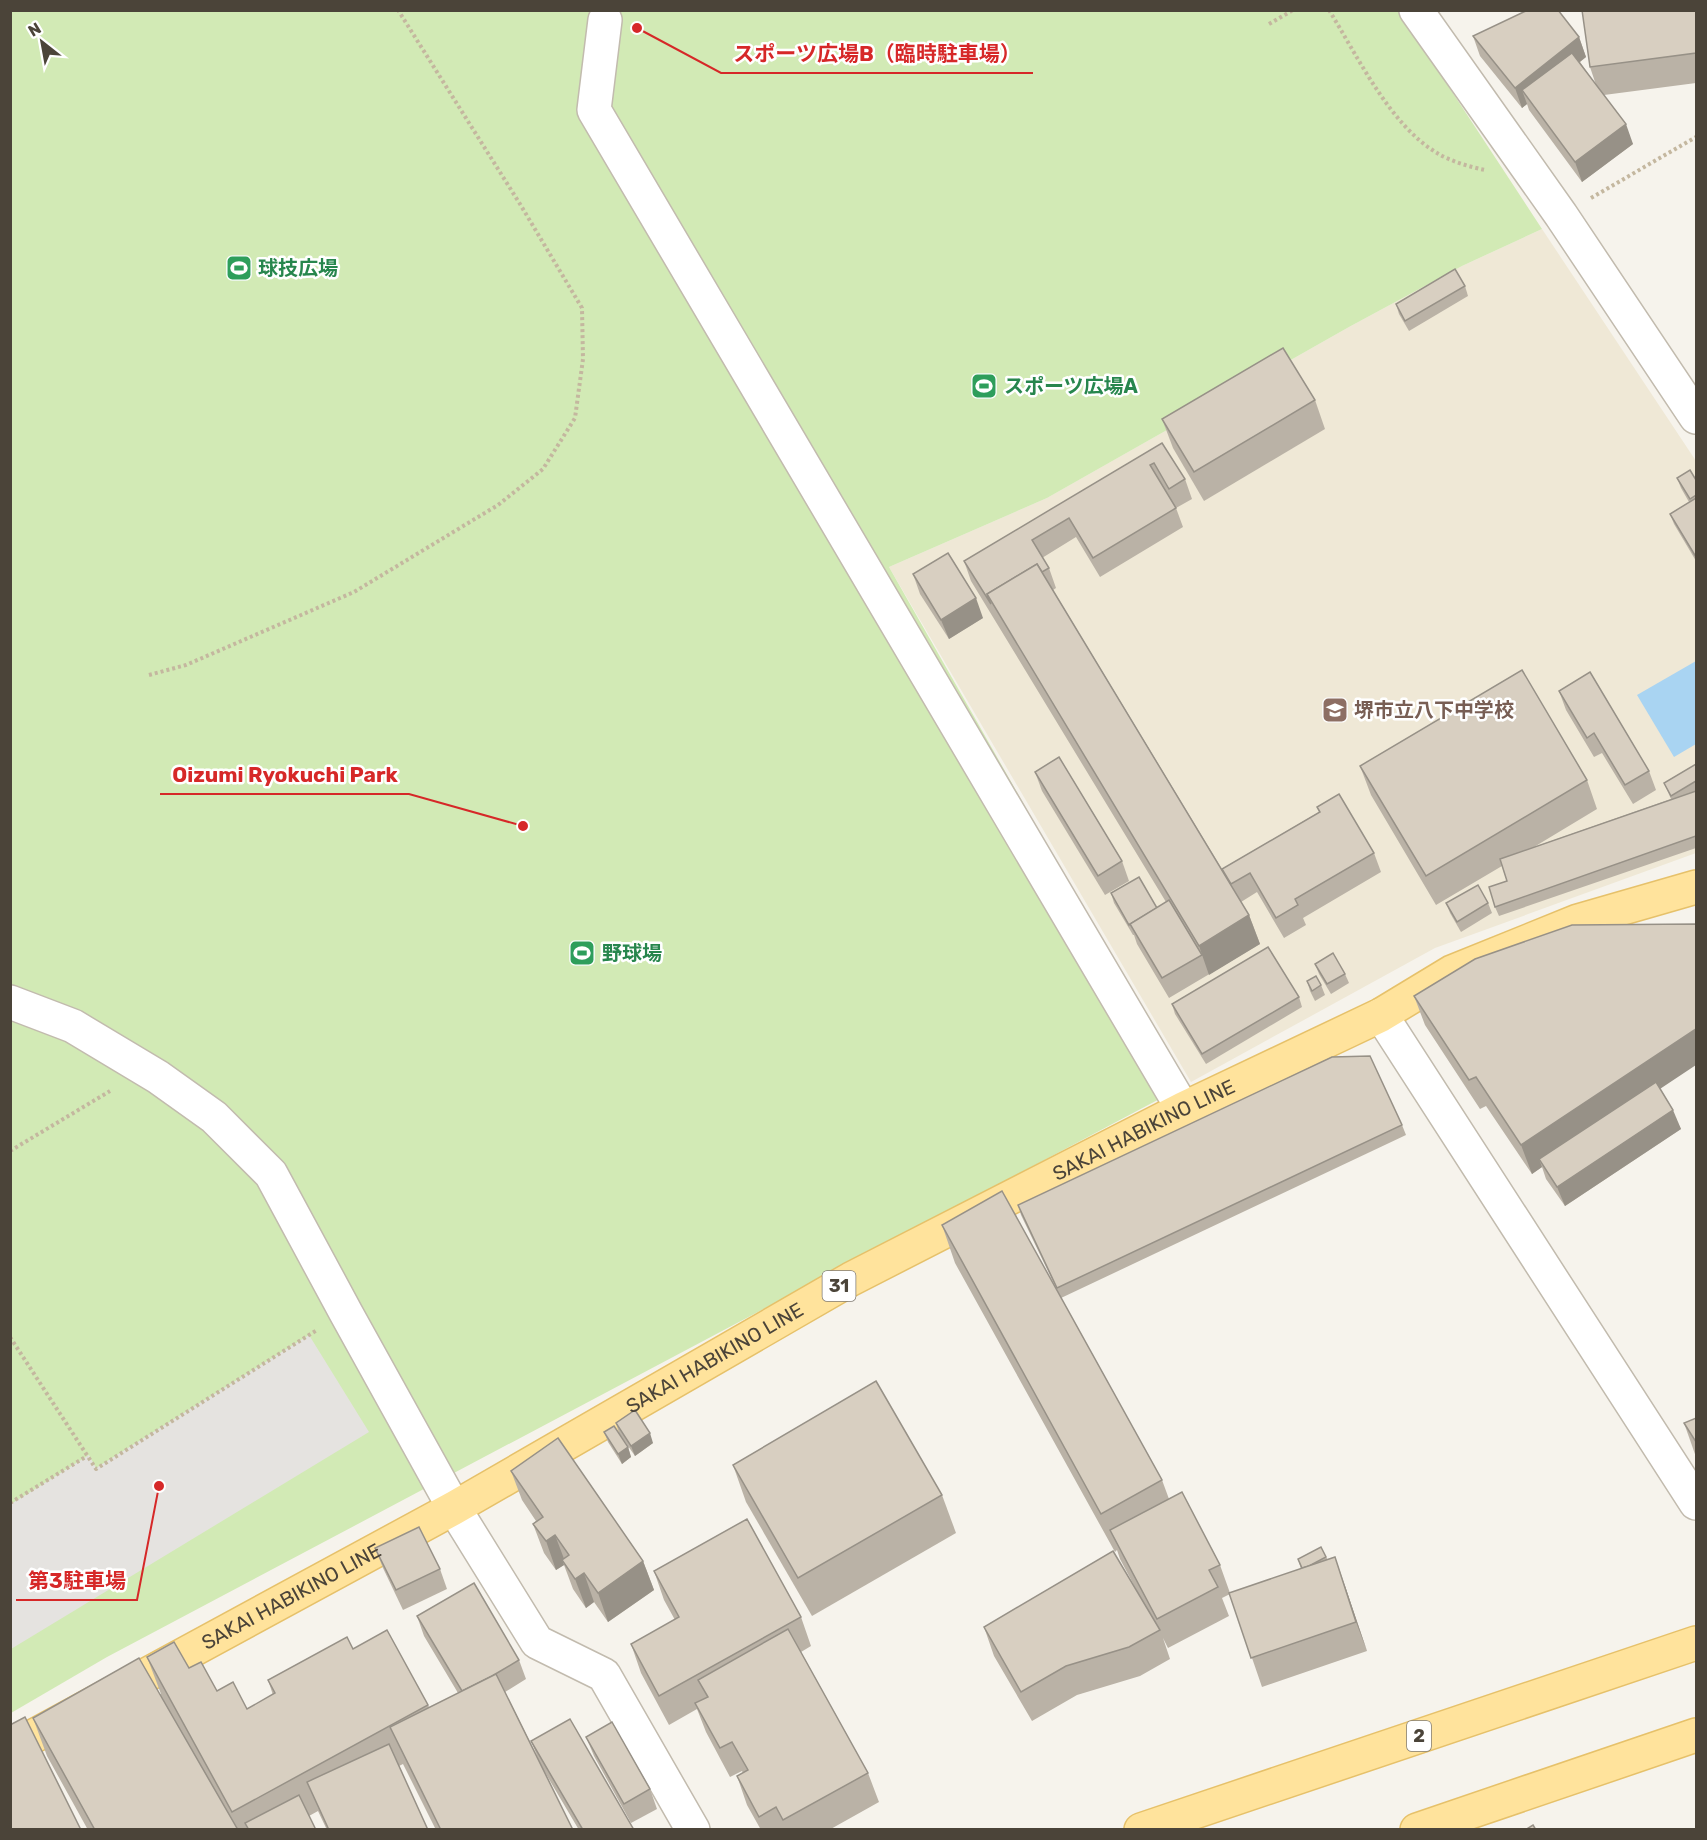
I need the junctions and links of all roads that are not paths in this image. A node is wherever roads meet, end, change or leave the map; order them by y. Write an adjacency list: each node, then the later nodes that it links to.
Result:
1 (1416, 10): 3 (street)
2 (605, 20): 7 (street)
3 (1696, 417)
4 (1696, 887): 6 (main road, SAKAI HABIKINO LINE / 31)
5 (10, 1002): 9 (street)
6 (1381, 1015): 7 (main road, SAKAI HABIKINO LINE / 31); 8 (street)
7 (1182, 1109): 9 (main road, SAKAI HABIKINO LINE / 31)
8 (1696, 1503)
9 (454, 1508): 12 (main road, SAKAI HABIKINO LINE / 31); 13 (street)
10 (1696, 1643): 14 (main road, 2)
11 (1696, 1735): 15 (main road)
12 (10, 1749)
13 (693, 1830)
14 (1142, 1830)
15 (1417, 1830)

